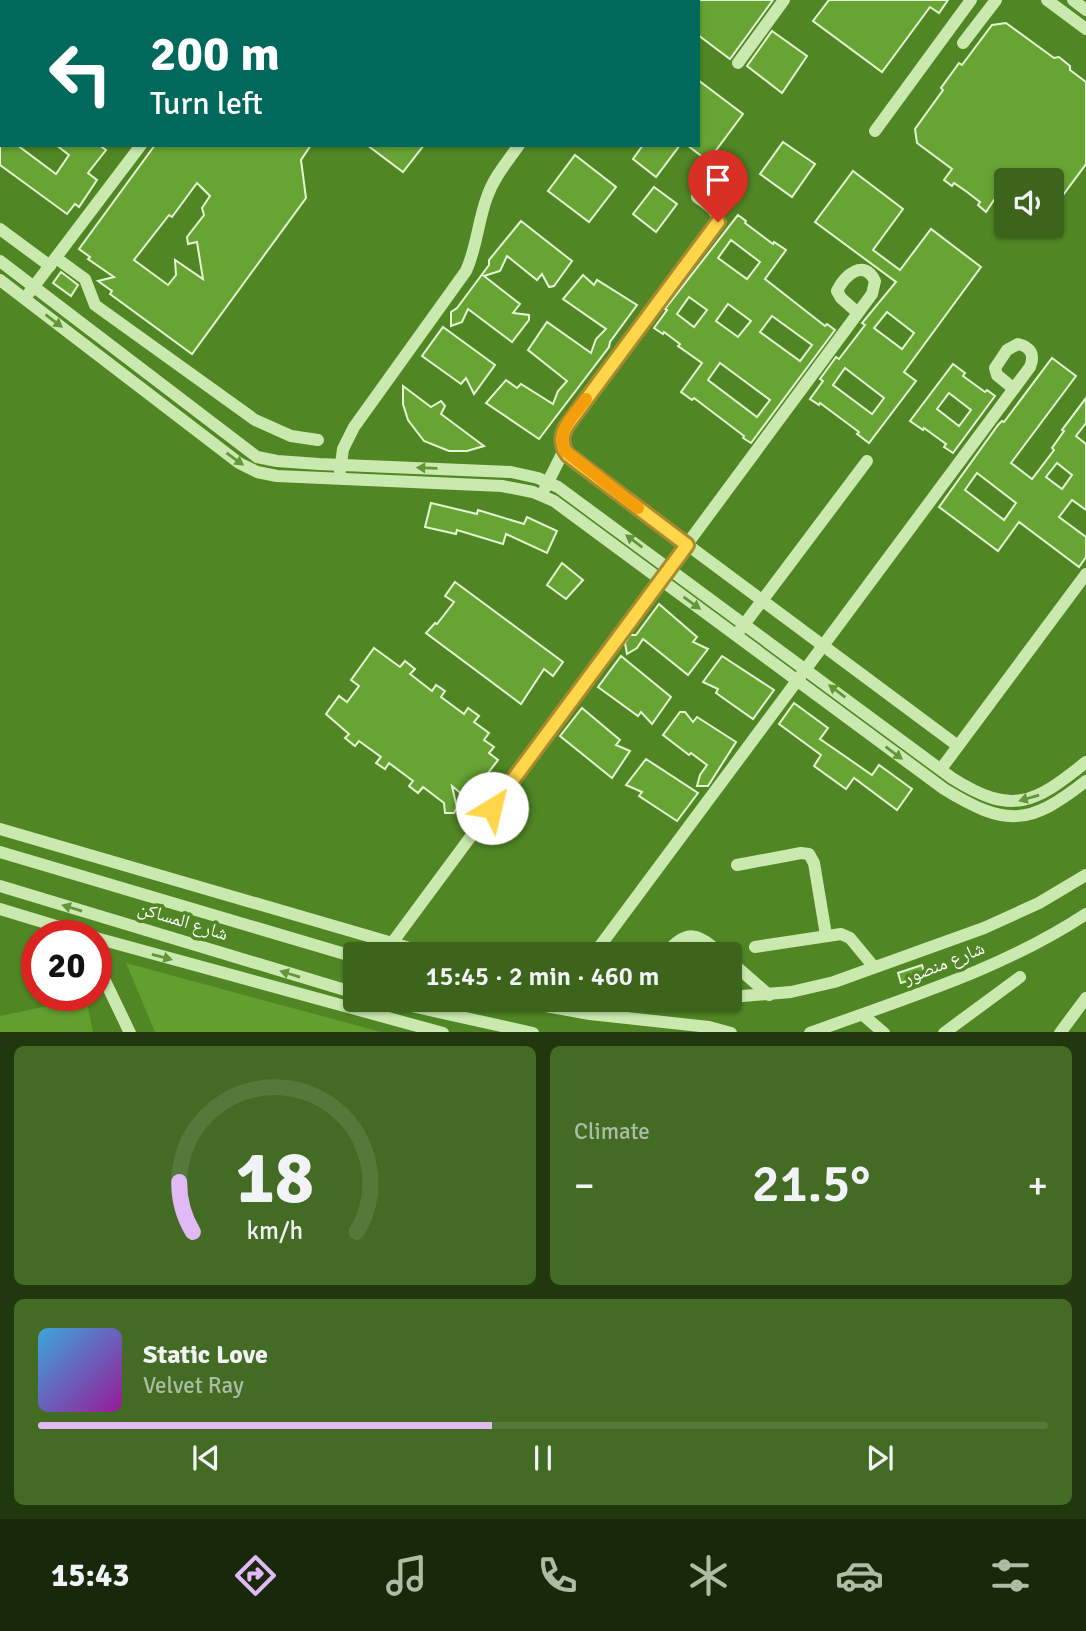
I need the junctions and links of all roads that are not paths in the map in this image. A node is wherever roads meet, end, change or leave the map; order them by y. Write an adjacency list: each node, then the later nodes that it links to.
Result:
1 (784, 0): 9 (street)
2 (971, 0): 10 (street)
3 (996, 0): 8 (street)
4 (1047, 0): 7 (street)
5 (1073, 0): 6 (street)
6 (1086, 10)
7 (1086, 29)
8 (962, 43)
9 (738, 63)
10 (875, 131)
11 (139, 147): 16 (street)
12 (518, 147): 26 (street)
13 (697, 197): 23 (street)
14 (0, 229): 16 (street)
15 (0, 261): 18 (street)
16 (53, 262): 18 (street); 22 (street)
17 (0, 280): 19 (street)
18 (34, 287): 19 (street); 25 (street)
19 (25, 299): 25 (street, one-way to 25)
20 (858, 313): 31 (street)
21 (1014, 389): 38 (street)
22 (317, 440)
23 (564, 450): 28 (street); 31 (street)
24 (867, 461): 35 (street)
25 (318, 471): 26 (street)
26 (340, 472): 27 (street, one-way to 26); 29 (street)
27 (529, 475): 28 (street); 29 (street)
28 (548, 482): 30 (street); 32 (street, one-way to 28)
29 (524, 489): 30 (street)
30 (542, 495): 34 (street)
31 (687, 545): 32 (street); 35 (street)
32 (669, 568): 34 (street); 36 (street)
33 (1086, 574): 41 (street)
34 (661, 580): 37 (street, one-way to 37); 56 (street)
35 (762, 601): 36 (street); 38 (street)
36 (745, 623): 37 (street); 39 (street)
37 (736, 635): 40 (street)
38 (822, 646): 39 (street); 41 (street)
39 (806, 668): 40 (street); 43 (street, one-way to 39)
40 (797, 680): 44 (street, one-way to 44); 57 (street)
41 (958, 746): 43 (street)
42 (1086, 762): 43 (street, one-way to 43)
43 (941, 769)
44 (1085, 783)
45 (0, 828): 55 (street)
46 (0, 852): 61 (street)
47 (737, 865): 53 (street)
48 (1086, 875): 62 (street)
49 (0, 886): 65 (street, شارع المساكن, one-way to 49)
50 (0, 909): 52 (street)
51 (1086, 914): 72 (street, شارع منصور)
52 (36, 920)
53 (827, 935): 60 (street); 62 (street)
54 (112, 942): 74 (street, شارع المساكن, one-way to 74)
55 (390, 942)
56 (394, 942)
57 (603, 942)
58 (675, 942): 59 (street)
59 (707, 942)
60 (755, 947)
61 (343, 953)
62 (874, 967): 67 (street)
63 (742, 971): 67 (street)
64 (1020, 977): 79 (street)
65 (343, 989)
66 (112, 995): 73 (street)
67 (769, 995): 68 (street)
68 (742, 996)
69 (1086, 998): 80 (street)
70 (440, 1012): 75 (street)
71 (583, 1012): 76 (street)
72 (863, 1014): 77 (street, شارع منصور); 78 (street)
73 (130, 1032)
74 (443, 1032)
75 (533, 1032)
76 (731, 1032)
77 (810, 1032)
78 (884, 1032)
79 (944, 1032)
80 (1060, 1032)

